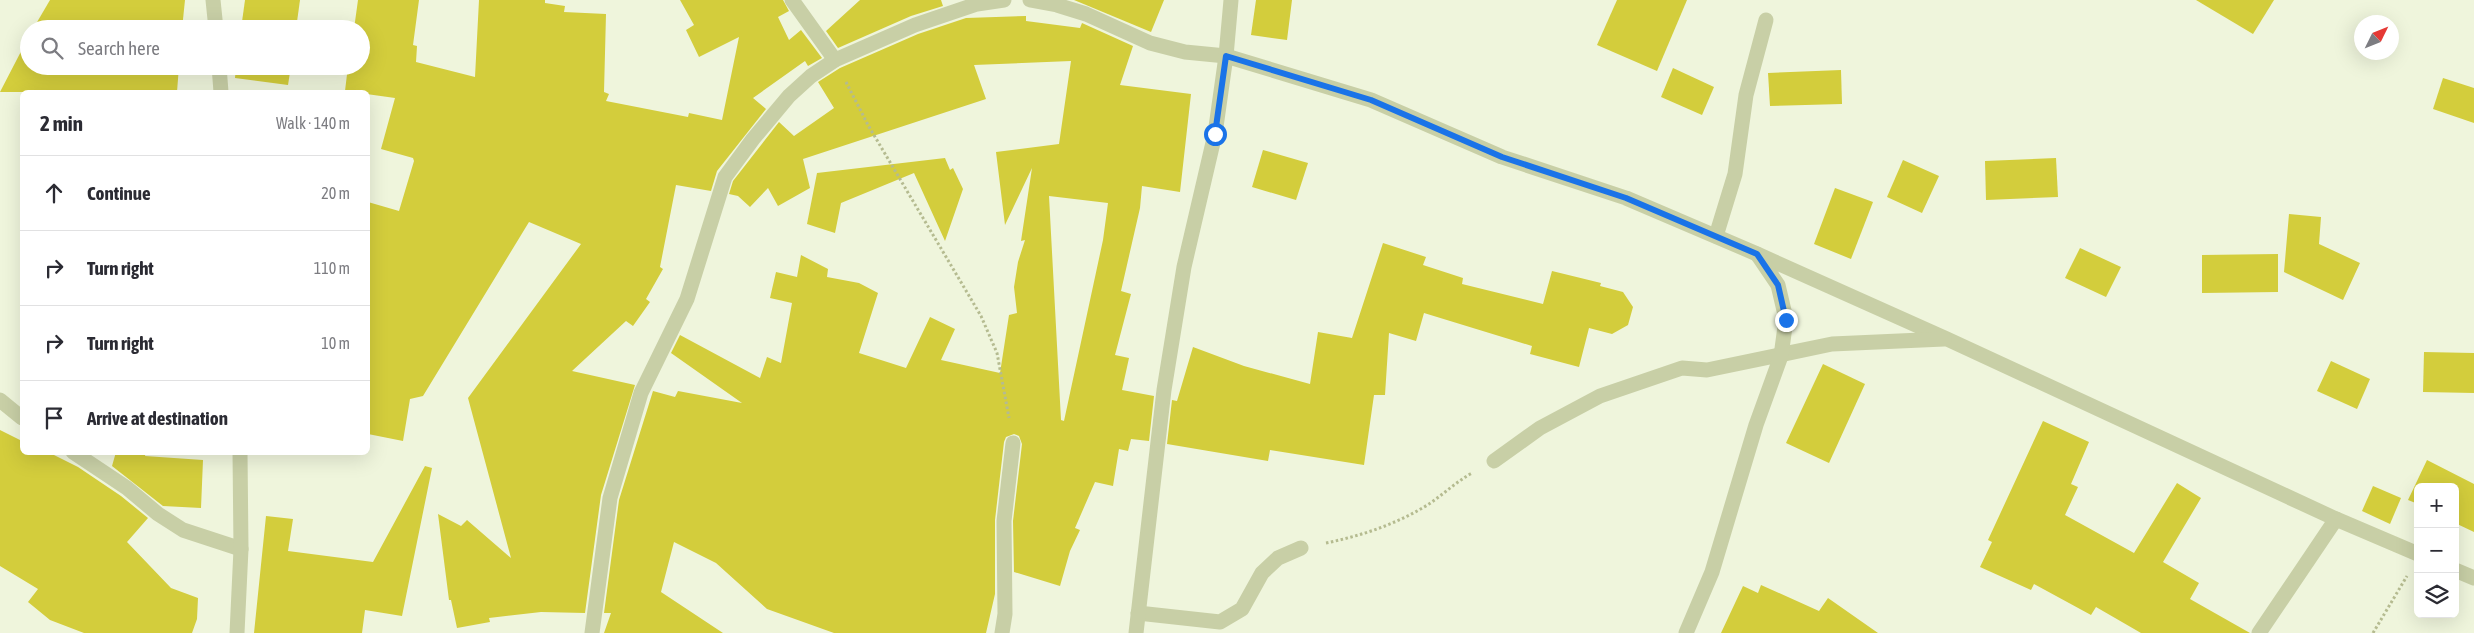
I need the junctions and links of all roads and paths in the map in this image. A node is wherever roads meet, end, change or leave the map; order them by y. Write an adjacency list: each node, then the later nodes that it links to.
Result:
1 (214, 0): 6 (street)
2 (792, 0): 9 (street)
3 (1004, 0): 9 (street)
4 (1030, 0): 8 (street)
5 (1231, 0): 8 (street)
6 (215, 20)
7 (1766, 20): 12 (street)
8 (1226, 56): 12 (street); 29 (street)
9 (835, 60): 18 (path); 31 (street)
10 (219, 75): 11 (street)
11 (220, 90)
12 (1716, 236): 13 (street)
13 (1757, 254): 14 (street); 15 (street)
14 (1947, 339): 15 (street); 22 (street)
15 (1781, 356): 21 (street); 34 (street)
16 (0, 400): 17 (street)
17 (20, 416)
18 (1012, 443): 32 (street)
19 (78, 455): 24 (street)
20 (240, 455): 24 (street)
21 (1494, 461): 23 (path)
22 (2336, 520): 25 (street); 35 (street)
23 (1301, 548): 29 (street)
24 (241, 549): 30 (street)
25 (2414, 552)
26 (2459, 572): 28 (street)
27 (2408, 575): 36 (path)
28 (2474, 578)
29 (1138, 613): 33 (street)
30 (237, 633)
31 (592, 633)
32 (1002, 633)
33 (1136, 633)
34 (1686, 633)
35 (2259, 633)
36 (2373, 633)

